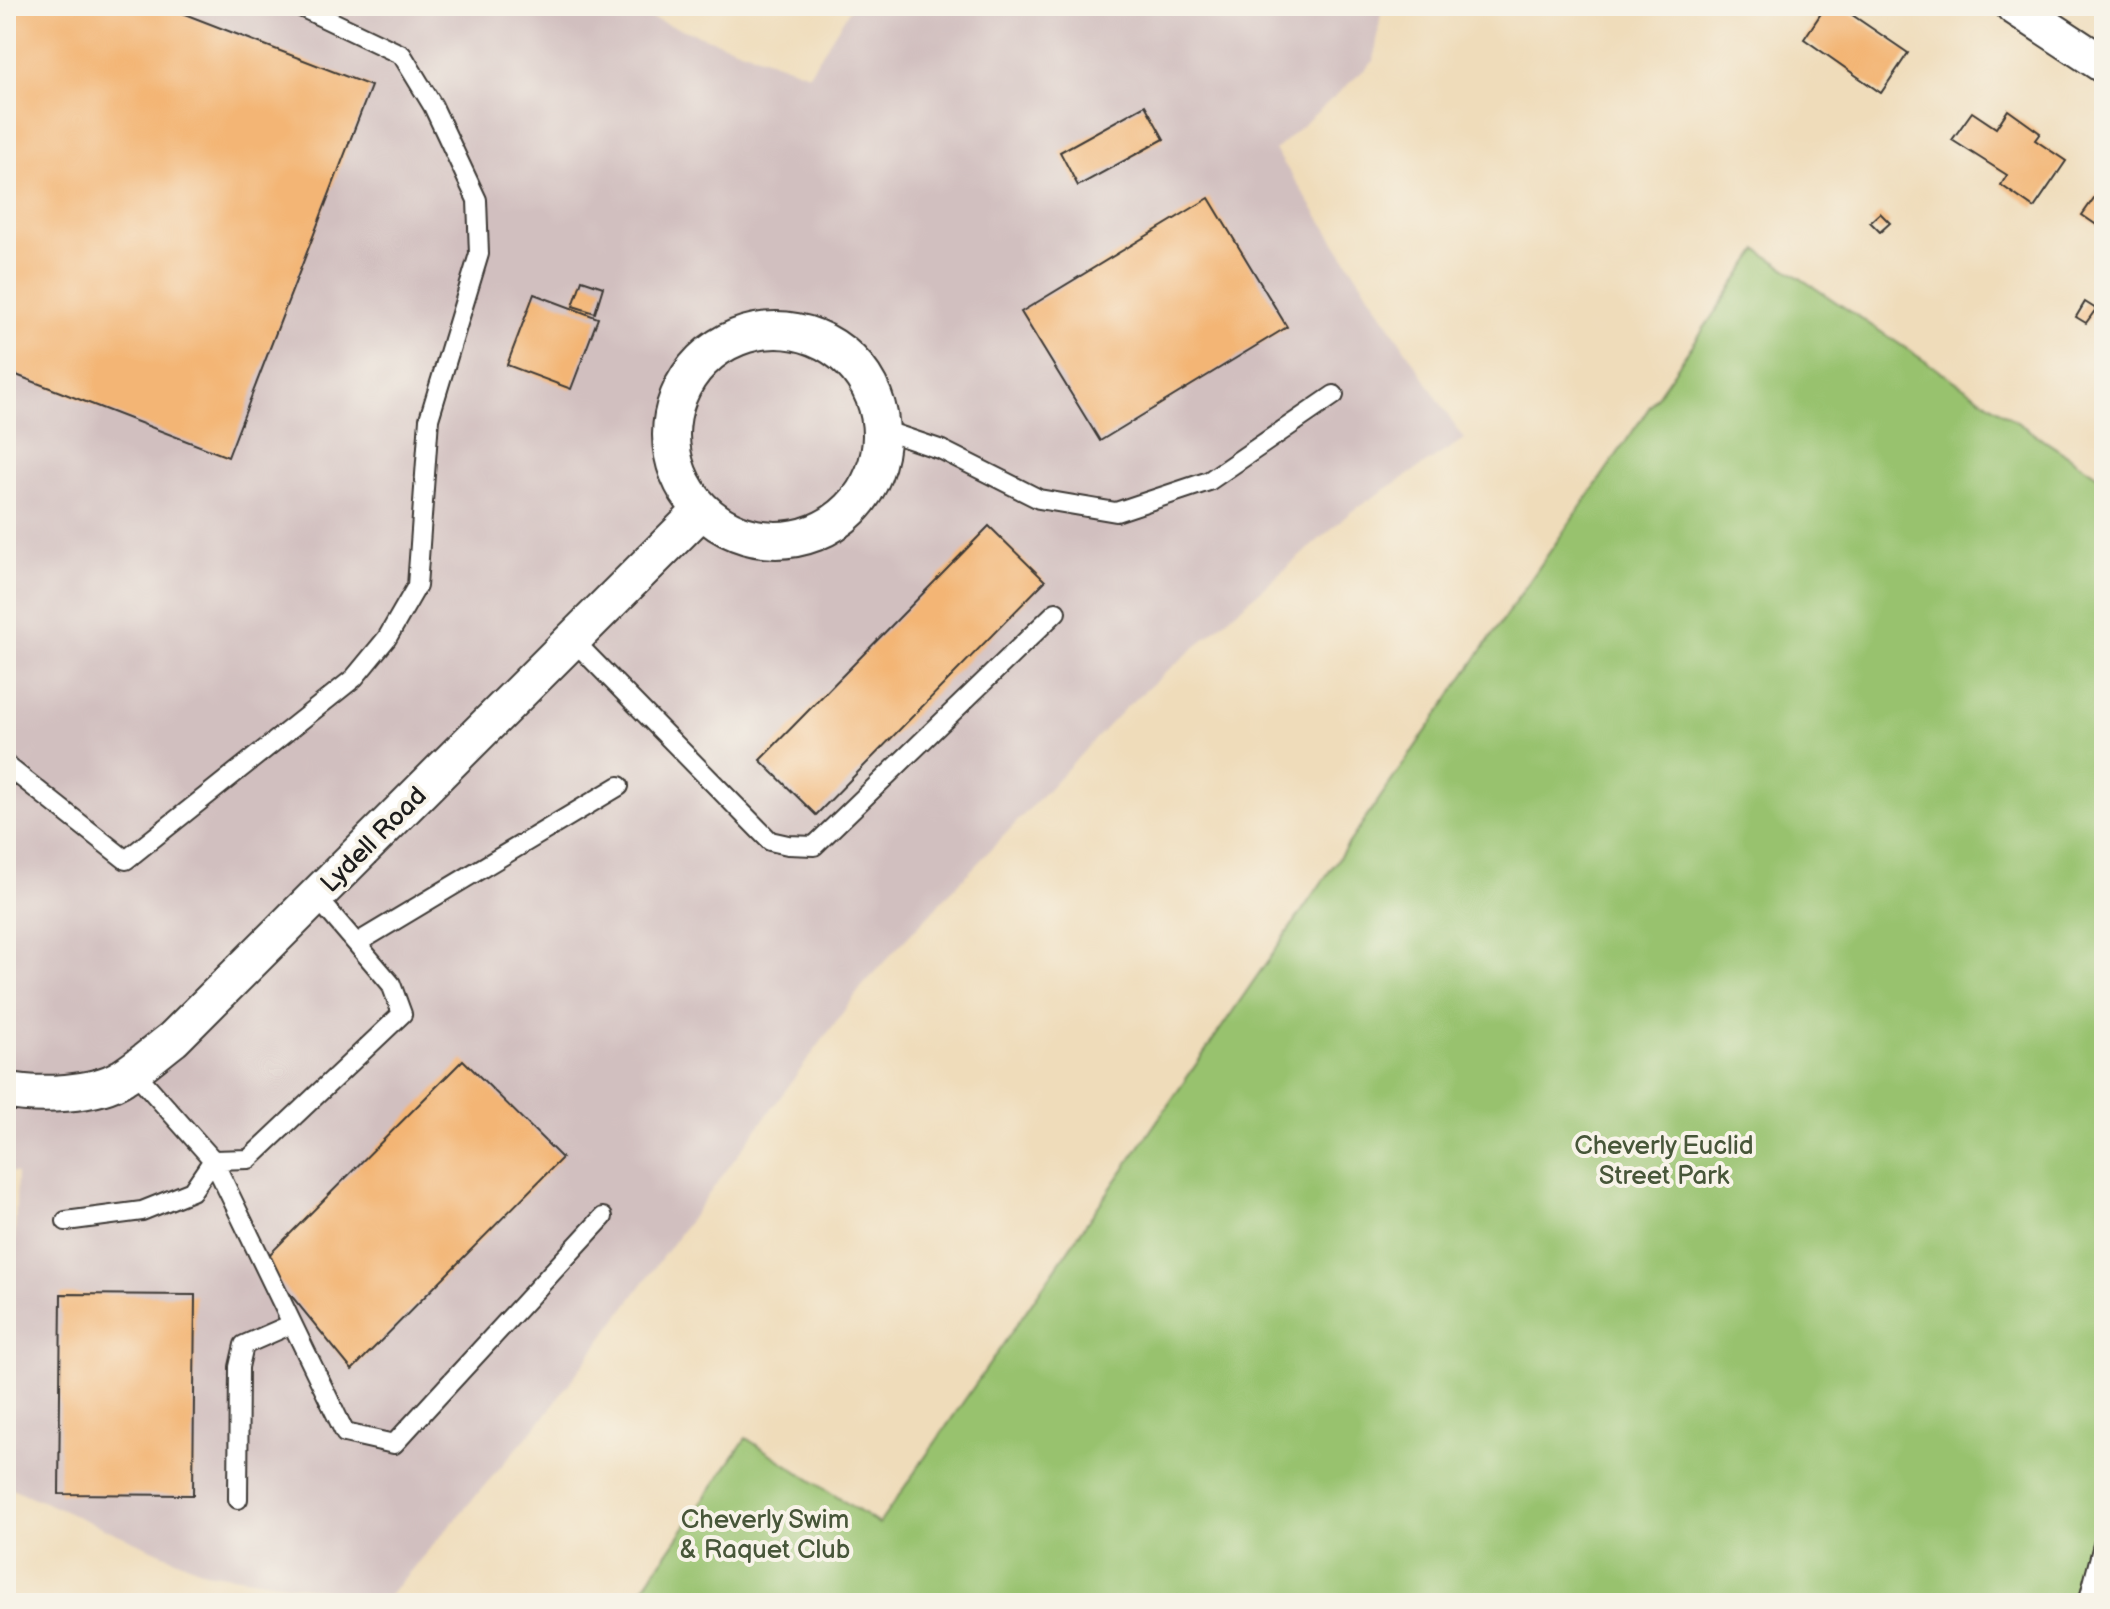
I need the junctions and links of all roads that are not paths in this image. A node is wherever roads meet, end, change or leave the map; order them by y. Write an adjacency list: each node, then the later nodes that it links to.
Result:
1 (299, 6): 9 (lane)
2 (2014, 6): 3 (street)
3 (2104, 65)
4 (1334, 395): 5 (lane)
5 (883, 430): 6 (street); 6 (street)
6 (702, 510): 8 (street, Lydell Road)
7 (1056, 612): 8 (lane)
8 (572, 639): 11 (street, Lydell Road)
9 (6, 765)
10 (619, 786): 12 (lane)
11 (316, 896): 12 (lane); 13 (street, Lydell Road)
12 (357, 943): 15 (lane)
13 (133, 1070): 14 (street, Lydell Road); 15 (lane)
14 (6, 1090)
15 (213, 1160): 17 (lane); 18 (lane)
16 (603, 1217): 18 (lane)
17 (66, 1221)
18 (292, 1324): 19 (lane)
19 (238, 1499)
20 (2104, 1541): 21 (lane)
21 (2088, 1603)

